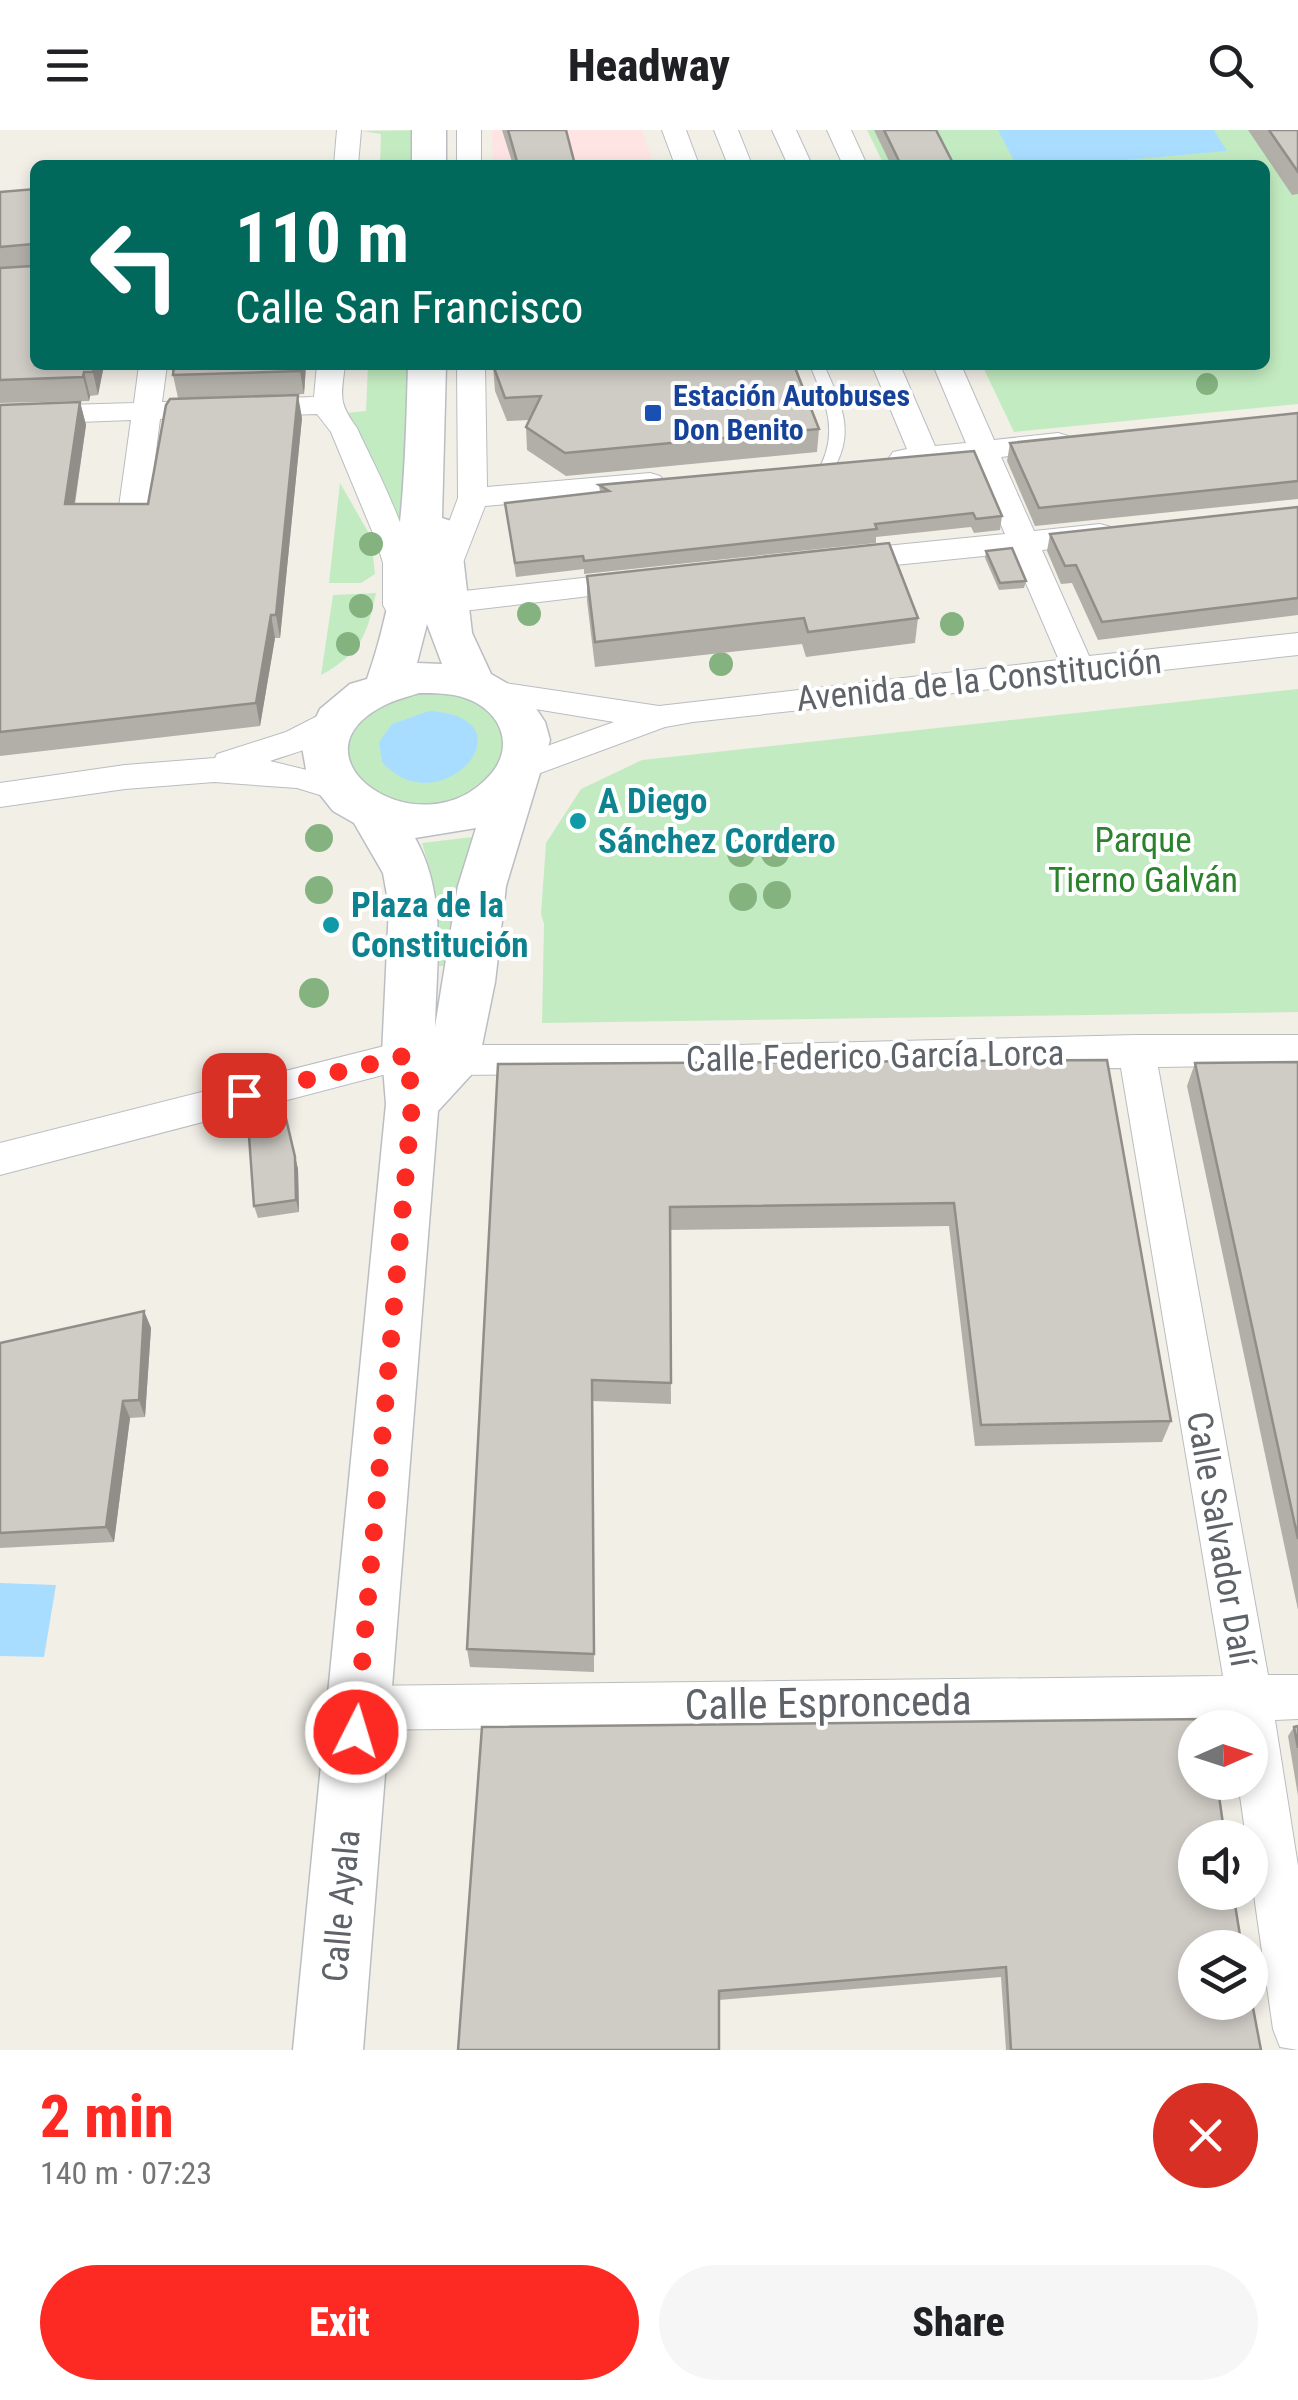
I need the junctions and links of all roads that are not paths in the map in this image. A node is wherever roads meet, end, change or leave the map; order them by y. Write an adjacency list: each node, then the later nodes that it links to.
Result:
1 (348, 130): 8 (street)
2 (429, 130): 9 (main road)
3 (469, 130): 10 (street)
4 (674, 130): 11 (street)
5 (726, 130): 12 (street)
6 (784, 130): 13 (street)
7 (839, 130): 14 (street)
8 (346, 160)
9 (429, 160)
10 (469, 160)
11 (685, 160)
12 (738, 160)
13 (798, 160)
14 (853, 160)
15 (153, 370): 23 (street)
16 (330, 370): 22 (street)
17 (470, 370): 31 (street)
18 (819, 370): 28 (lane)
19 (888, 370): 27 (street)
20 (949, 370): 26 (street)
21 (426, 382): 37 (main road)
22 (327, 405): 23 (street); 40 (street)
23 (149, 411): 24 (street); 32 (street)
24 (0, 416)
25 (1078, 440): 26 (street)
26 (986, 449): 27 (street); 34 (street)
27 (925, 456): 28 (street)
28 (830, 465): 29 (street)
29 (792, 469)
30 (680, 479): 31 (street)
31 (473, 498): 37 (street)
32 (134, 514)
33 (1122, 531): 34 (street)
34 (1024, 542): 35 (street); 39 (street)
35 (812, 564)
36 (676, 578): 37 (street)
37 (434, 587): 40 (main road); 41 (main road)
38 (1298, 644): 39 (street, Avenida de la Constitución)
39 (1079, 670): 43 (street, Avenida de la Constitución)
40 (392, 672): 41 (main road); 42 (main road)
41 (483, 688): 43 (street); 45 (main road)
42 (336, 717): 44 (street); 47 (main road)
43 (660, 717): 45 (street)
44 (198, 771): 46 (street); 47 (street)
45 (518, 775): 47 (main road); 50 (main road, Calle Ayala)
46 (0, 795)
47 (354, 801): 50 (main road, Calle Ayala)
48 (1136, 1050): 49 (street, Calle Federico García Lorca); 50 (street, Calle Federico García Lorca); 52 (street, Calle Salvador Dalí)
49 (1298, 1050)
50 (424, 1073): 51 (street, Calle Federico García Lorca); 54 (main road, Calle Ayala)
51 (0, 1159)
52 (1249, 1697): 53 (street, Calle Espronceda); 54 (street, Calle Espronceda); 55 (street, Calle Salvador Dalí)
53 (1298, 1697)
54 (358, 1708): 56 (main road, Calle Ayala)
55 (1298, 2029)
56 (328, 2050)

